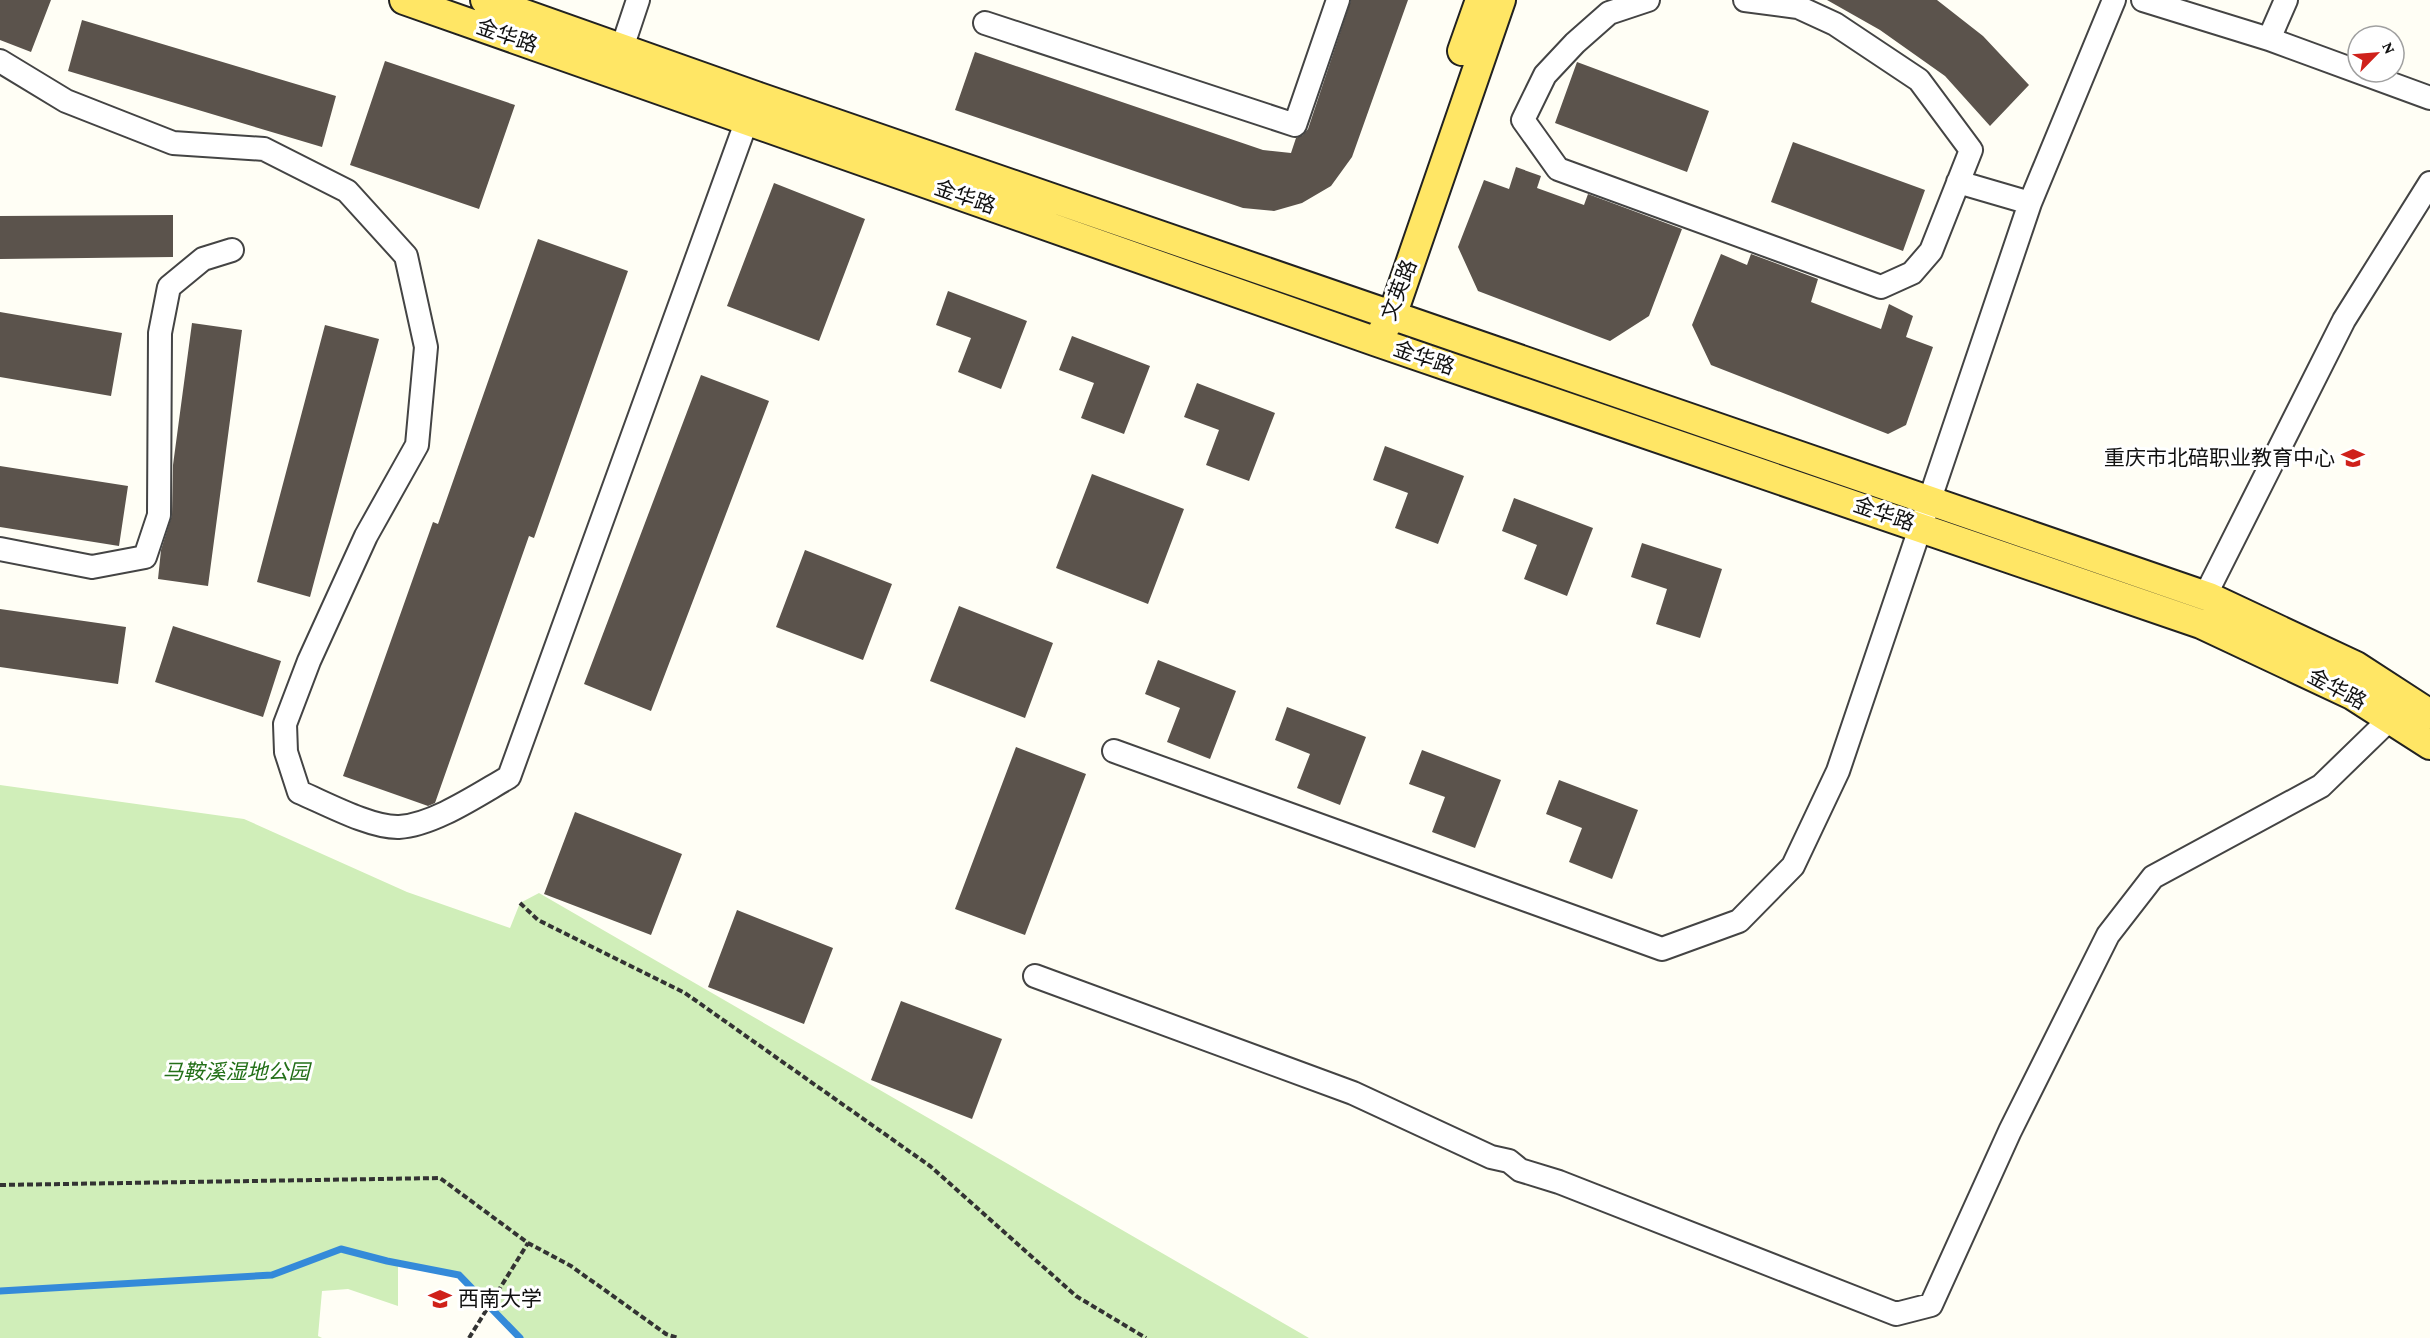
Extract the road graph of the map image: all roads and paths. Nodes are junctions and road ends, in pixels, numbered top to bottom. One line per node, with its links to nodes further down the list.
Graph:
1 (404, 0): 18 (main road, 金华路)
2 (485, 0): 15 (main road, 金华路)
3 (638, 0): 15 (street)
4 (1338, 0): 13 (street)
5 (1480, 0): 23 (main road, 文英路)
6 (1501, 0): 23 (main road, 文英路)
7 (1648, 0): 19 (street)
8 (1744, 0): 12 (street)
9 (2114, 0): 21 (street)
10 (2143, 0): 14 (street)
11 (2286, 0): 14 (street)
12 (1799, 4): 19 (street)
13 (985, 23)
14 (2269, 39): 17 (street)
15 (622, 48): 18 (main road, 金华路)
16 (0, 61): 18 (street)
17 (2430, 98)
18 (751, 108): 23 (main road, 金华路); 24 (main road, 金华路)
19 (1958, 182): 21 (street)
20 (2430, 183): 27 (street)
21 (2030, 203): 25 (street)
22 (232, 250): 26 (street)
23 (1383, 314): 24 (main road, 文英路); 25 (main road, 金华路)
24 (1377, 342): 25 (main road, 金华路)
25 (1925, 514): 27 (main road, 金华路); 29 (main road, 金华路); 31 (street)
26 (0, 549)
27 (2205, 596): 28 (main road, 金华路)
28 (2430, 714)
29 (2390, 719): 30 (main road, 金华路); 33 (street)
30 (2430, 745)
31 (1114, 751)
32 (520, 903): 38 (path)
33 (1035, 976)
34 (0, 1185): 35 (path)
35 (528, 1243): 36 (path); 37 (path)
36 (470, 1338)
37 (678, 1338)
38 (1146, 1338)

